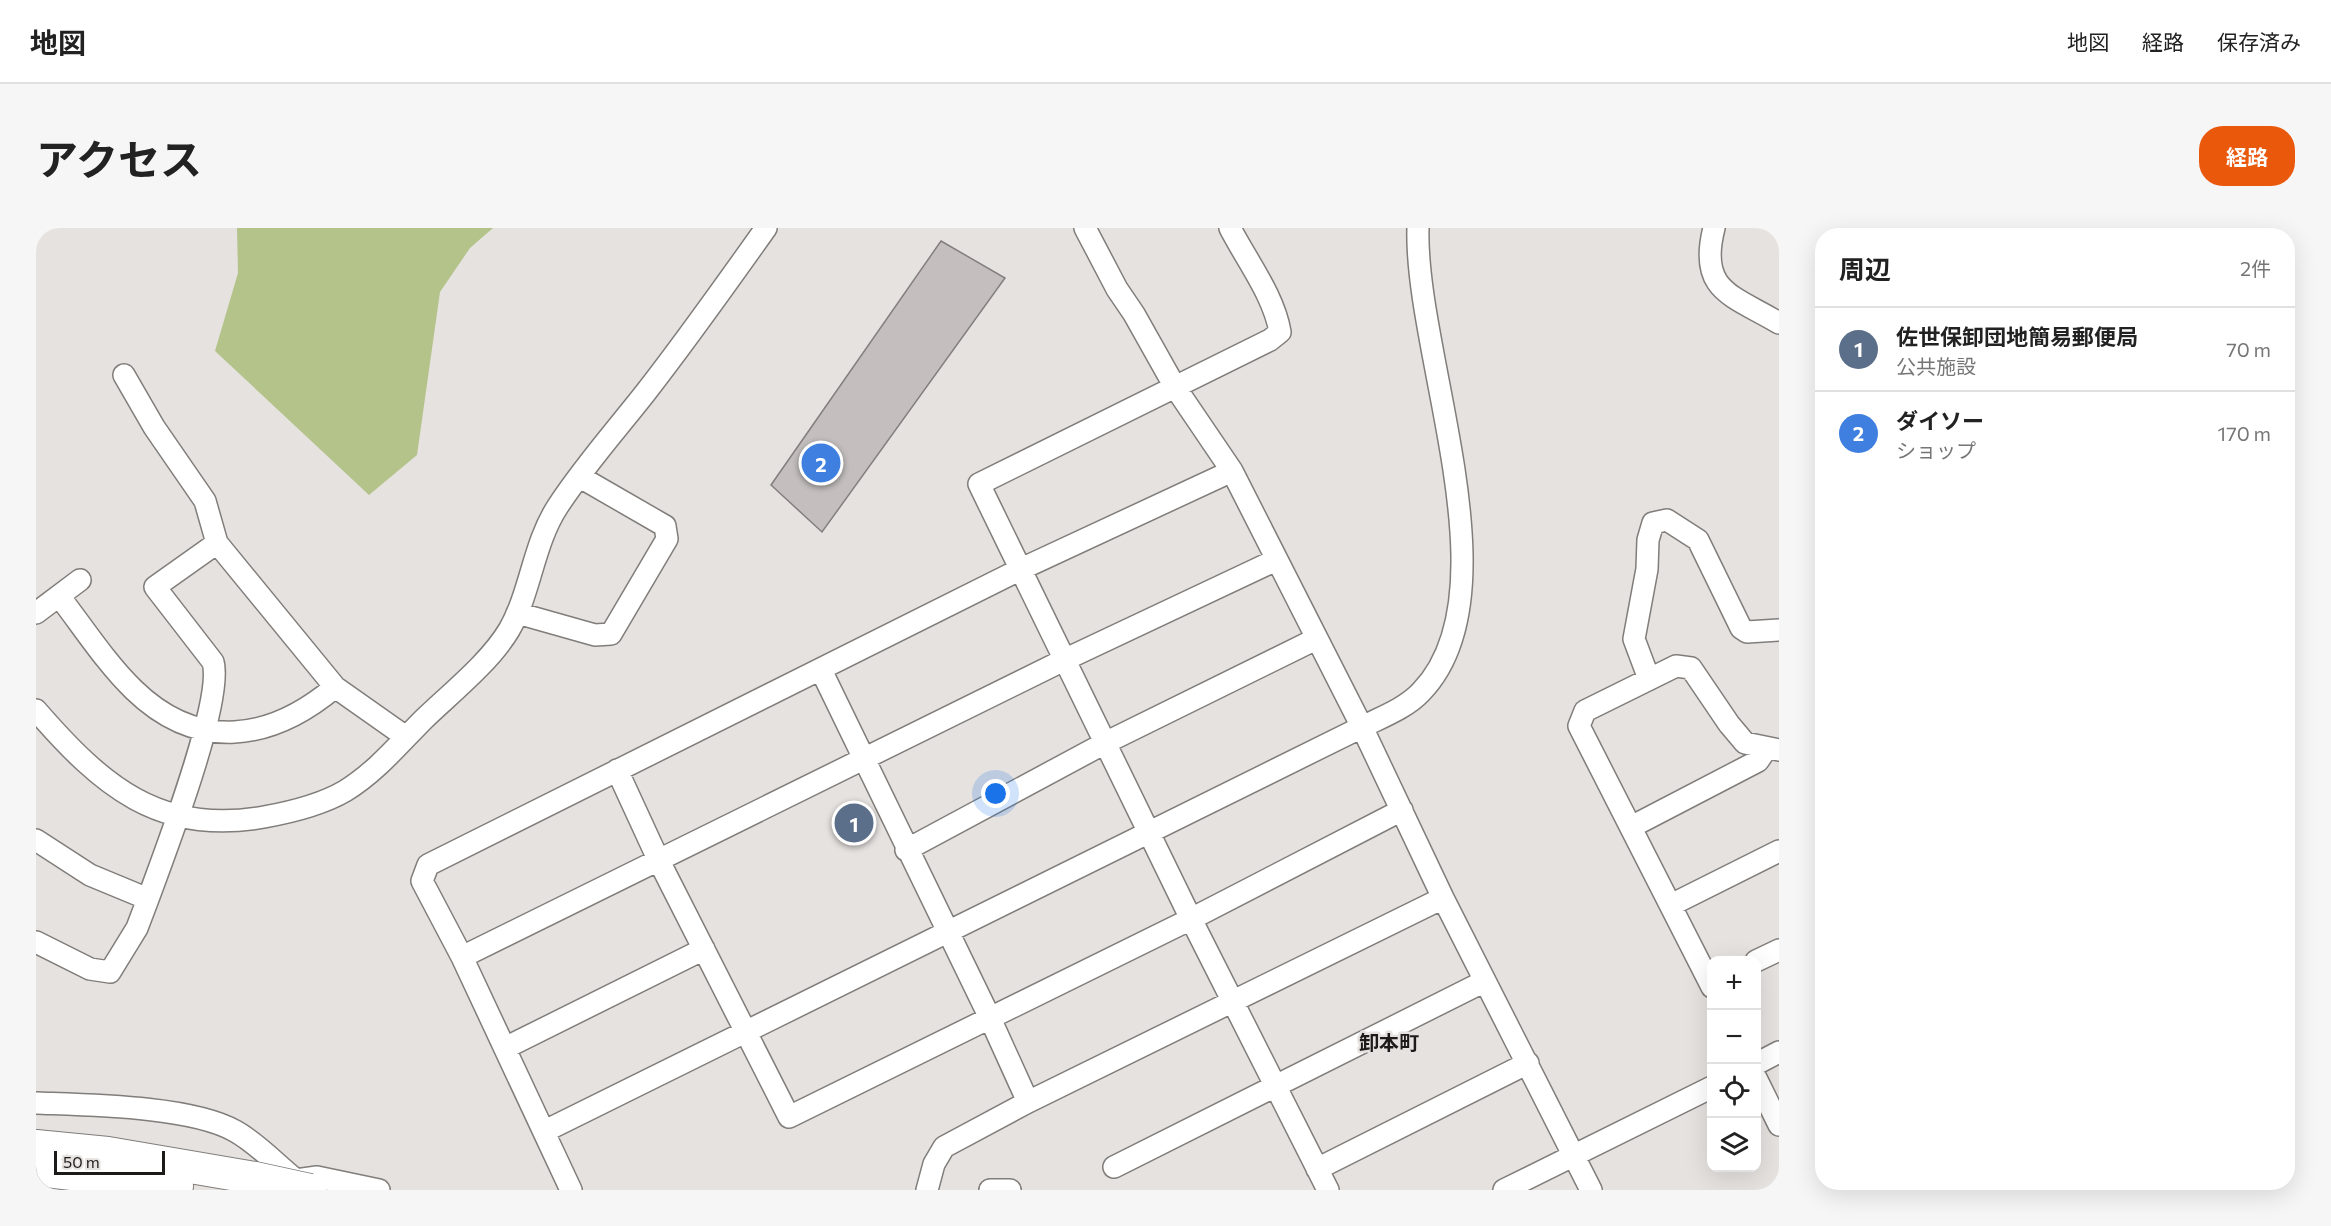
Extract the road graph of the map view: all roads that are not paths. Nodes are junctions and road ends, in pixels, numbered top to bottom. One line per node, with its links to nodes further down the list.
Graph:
1 (766, 228): 10 (street)
2 (1085, 228): 8 (street)
3 (1230, 228): 8 (street)
4 (1418, 228): 25 (street)
5 (1714, 228): 6 (street)
6 (1779, 323)
7 (124, 375): 11 (street)
8 (1175, 387): 9 (street); 13 (street)
9 (1232, 471): 12 (street); 13 (street)
10 (580, 477): 17 (street); 17 (street)
11 (217, 543): 23 (street); 26 (street)
12 (1276, 560): 19 (street); 20 (street)
13 (1019, 570): 20 (street); 21 (street)
14 (80, 580): 15 (street)
15 (59, 596): 16 (street); 26 (street)
16 (36, 613)
17 (517, 613): 27 (street)
18 (1779, 630): 22 (street)
19 (1316, 639): 25 (street); 28 (street)
20 (1064, 660): 28 (street); 30 (street)
21 (821, 670): 30 (street); 31 (street)
22 (1649, 679): 29 (street); 34 (street)
23 (336, 687): 26 (street); 27 (street)
24 (36, 710): 33 (street)
25 (1362, 727): 32 (street); 35 (street)
26 (204, 729): 33 (street)
27 (406, 737): 33 (street)
28 (1105, 743): 35 (street); 37 (street)
29 (1773, 749): 34 (street)
30 (864, 760): 37 (street); 39 (street)
31 (617, 770): 39 (street); 48 (street)
32 (1402, 810): 40 (street); 43 (street)
33 (178, 818): 41 (street)
34 (1631, 827): 42 (street)
35 (1148, 831): 43 (street); 44 (street)
36 (36, 840): 41 (street)
37 (906, 850): 44 (street)
38 (1779, 851): 42 (street)
39 (658, 859): 46 (street); 48 (street)
40 (1443, 898): 51 (street); 52 (street)
41 (148, 899): 45 (street)
42 (1671, 905): 50 (street)
43 (1191, 919): 52 (street); 53 (street)
44 (948, 932): 53 (street); 54 (street)
45 (36, 942)
46 (704, 949): 54 (street); 55 (street)
47 (1779, 950): 49 (street)
48 (462, 957): 55 (street)
49 (1761, 959)
50 (1707, 977)
51 (1485, 981): 58 (street); 59 (street)
52 (1234, 1002): 59 (street); 62 (street)
53 (989, 1016): 54 (street); 62 (street)
54 (746, 1032): 65 (street)
55 (505, 1048): 65 (street)
56 (1779, 1052): 57 (street)
57 (1761, 1061)
58 (1527, 1064): 67 (street); 69 (street)
59 (1276, 1087): 68 (street); 69 (street)
60 (1761, 1088): 64 (street)
61 (1707, 1089): 67 (street)
62 (1028, 1102): 75 (street)
63 (36, 1103): 71 (street)
64 (1779, 1125)
65 (545, 1131): 74 (street)
66 (36, 1146): 71 (highway, bridge)
67 (1573, 1155): 79 (street); 80 (street)
68 (1114, 1167)
69 (1317, 1168): 78 (street)
70 (36, 1170): 72 (highway)
71 (299, 1187): 73 (street)
72 (204, 1190)
73 (379, 1190)
74 (571, 1190)
75 (927, 1190)
76 (990, 1190): 77 (street)
77 (1010, 1190)
78 (1328, 1190)
79 (1504, 1190)
80 (1591, 1190)

